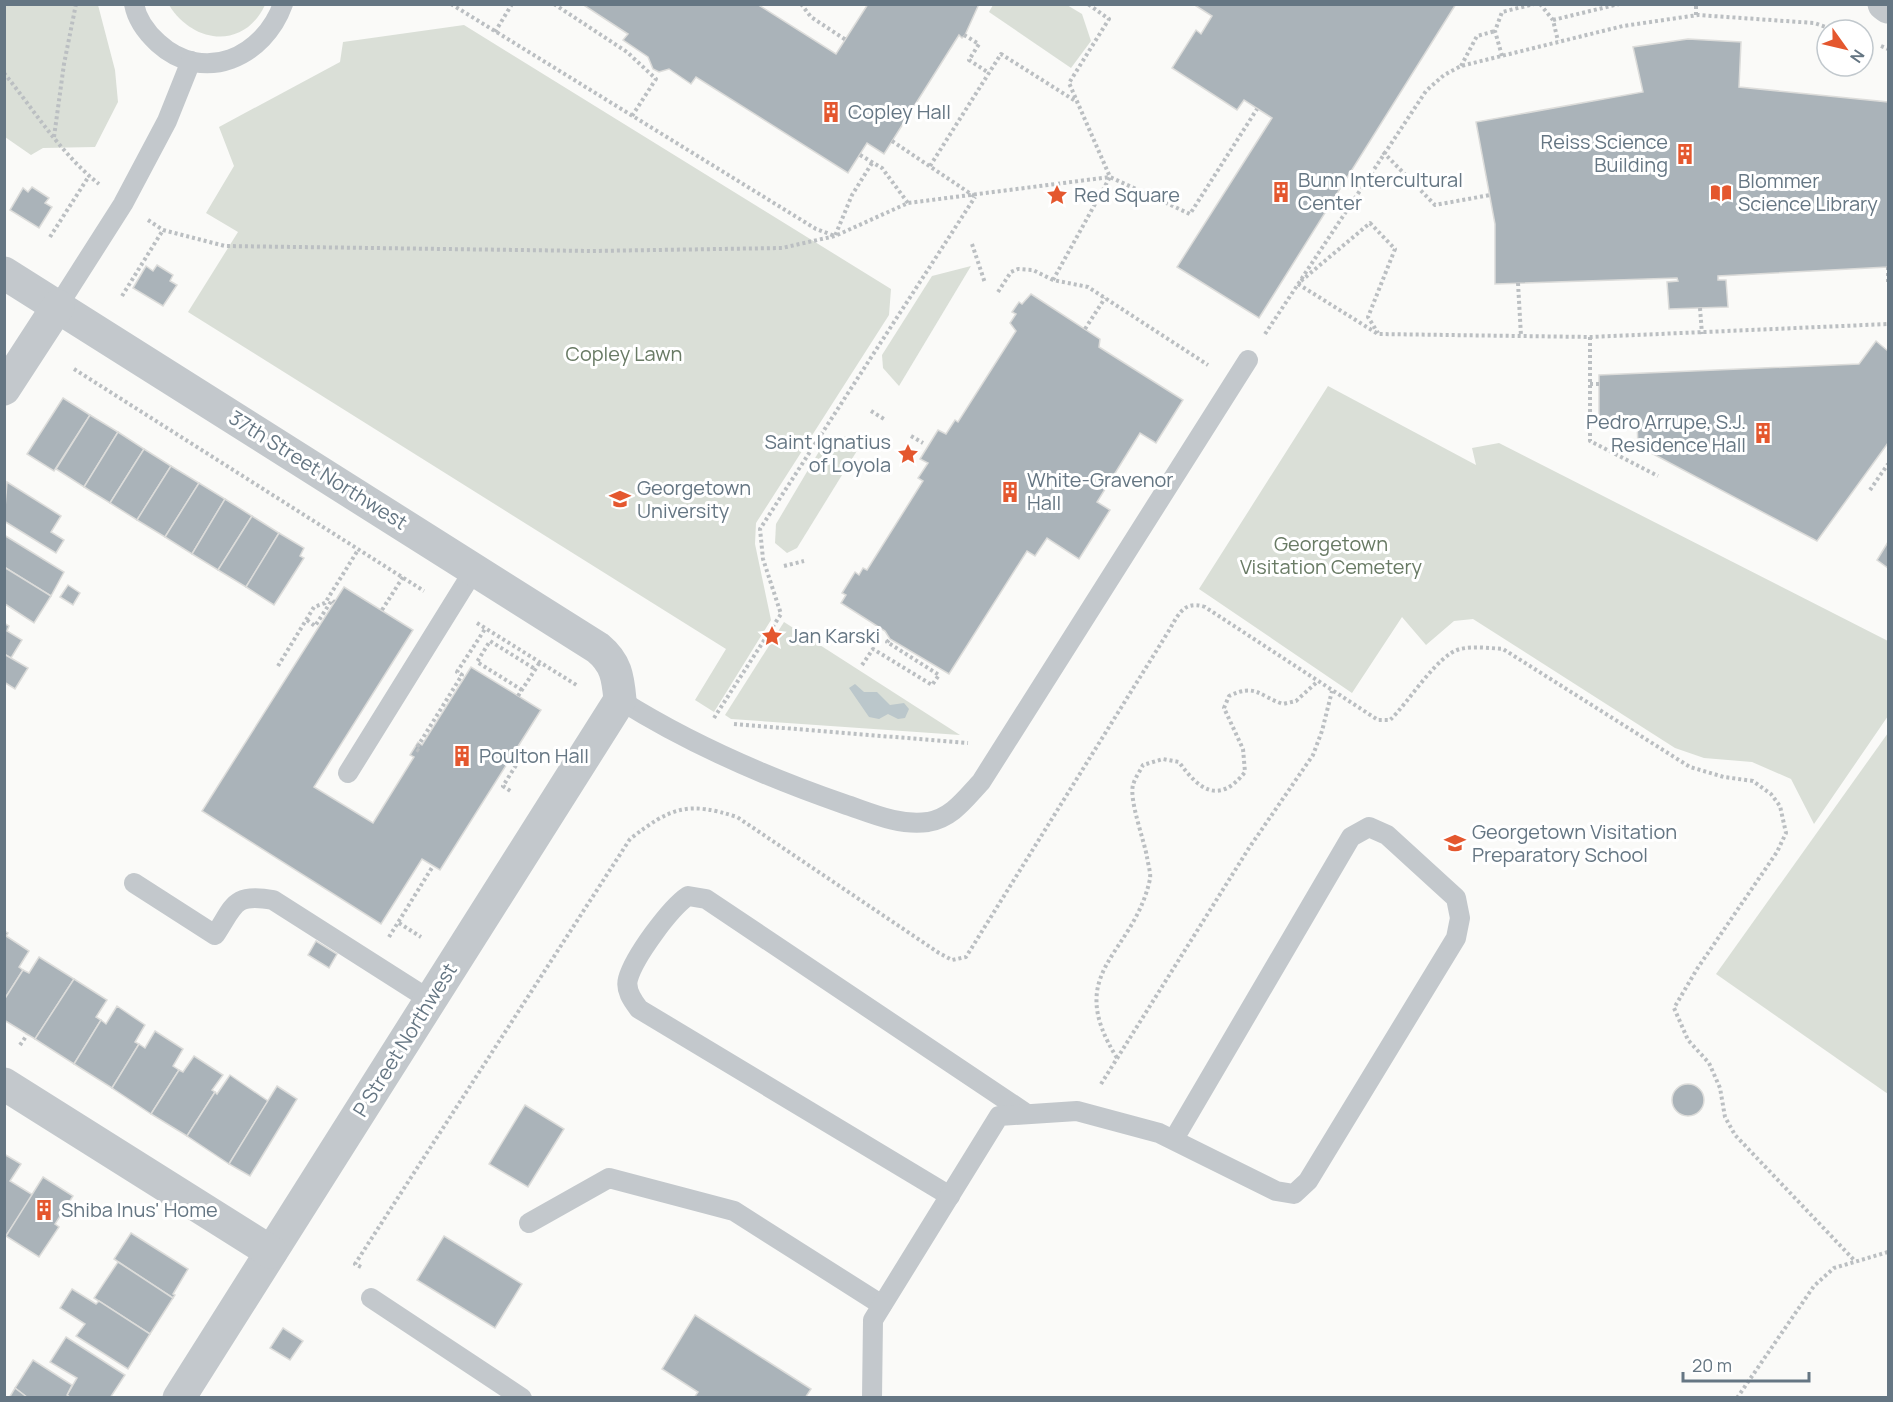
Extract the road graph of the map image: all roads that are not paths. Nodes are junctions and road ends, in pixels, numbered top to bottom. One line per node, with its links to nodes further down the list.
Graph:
1 (135, 4): 5 (lane)
2 (283, 4): 5 (lane)
3 (1884, 4): 4 (street)
4 (1888, 7)
5 (191, 61): 7 (lane)
6 (4, 273): 7 (street, 37th Street Northwest)
7 (58, 306): 9 (street); 10 (street, 37th Street Northwest)
8 (1248, 360): 11 (lane)
9 (4, 389)
10 (474, 570): 11 (street, 37th Street Northwest); 12 (lane)
11 (620, 689): 14 (street, P Street Northwest)
12 (348, 773)
13 (134, 883): 14 (lane)
14 (430, 1000): 20 (street, P Street Northwest)
15 (4, 1084): 20 (street)
16 (1027, 1114): 17 (lane); 18 (lane); 18 (lane)
17 (1174, 1139): 17 (lane)
18 (950, 1196): 22 (lane)
19 (529, 1223): 22 (lane)
20 (271, 1252): 23 (street, P Street Northwest)
21 (371, 1298): 24 (lane)
22 (882, 1305): 25 (lane)
23 (179, 1398)
24 (522, 1398)
25 (872, 1398)

